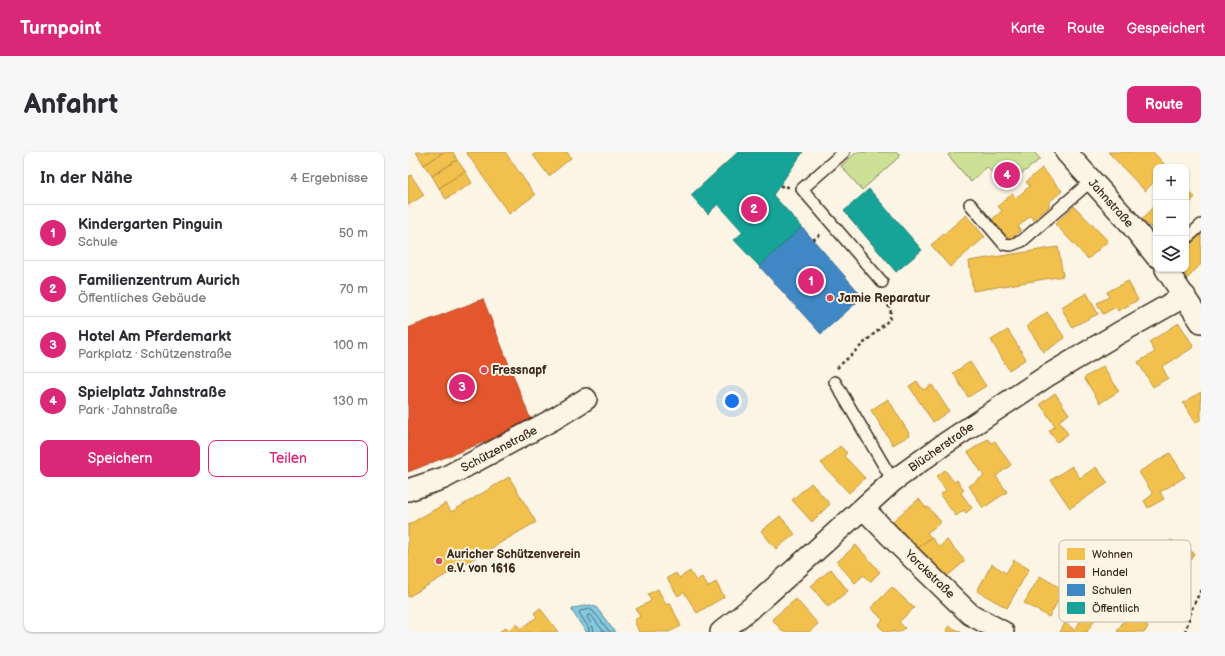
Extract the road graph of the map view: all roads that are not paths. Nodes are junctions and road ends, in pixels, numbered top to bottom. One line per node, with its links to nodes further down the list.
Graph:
1 (844, 152): 9 (lane)
2 (1066, 152): 3 (street, Jahnstraße)
3 (1091, 181): 4 (lane); 7 (street, Jahnstraße)
4 (970, 204)
5 (1201, 225): 6 (lane)
6 (1189, 236)
7 (1153, 252)
8 (1168, 272): 10 (street)
9 (882, 282)
10 (1185, 296): 11 (street); 14 (street, Blücherstraße)
11 (1201, 322)
12 (835, 382): 14 (lane)
13 (586, 399): 15 (street, Schützenstraße)
14 (893, 481): 16 (street, Blücherstraße)
15 (408, 490)
16 (863, 508): 17 (street, Blücherstraße); 18 (street, Yorckstraße)
17 (721, 632)
18 (1003, 632)

